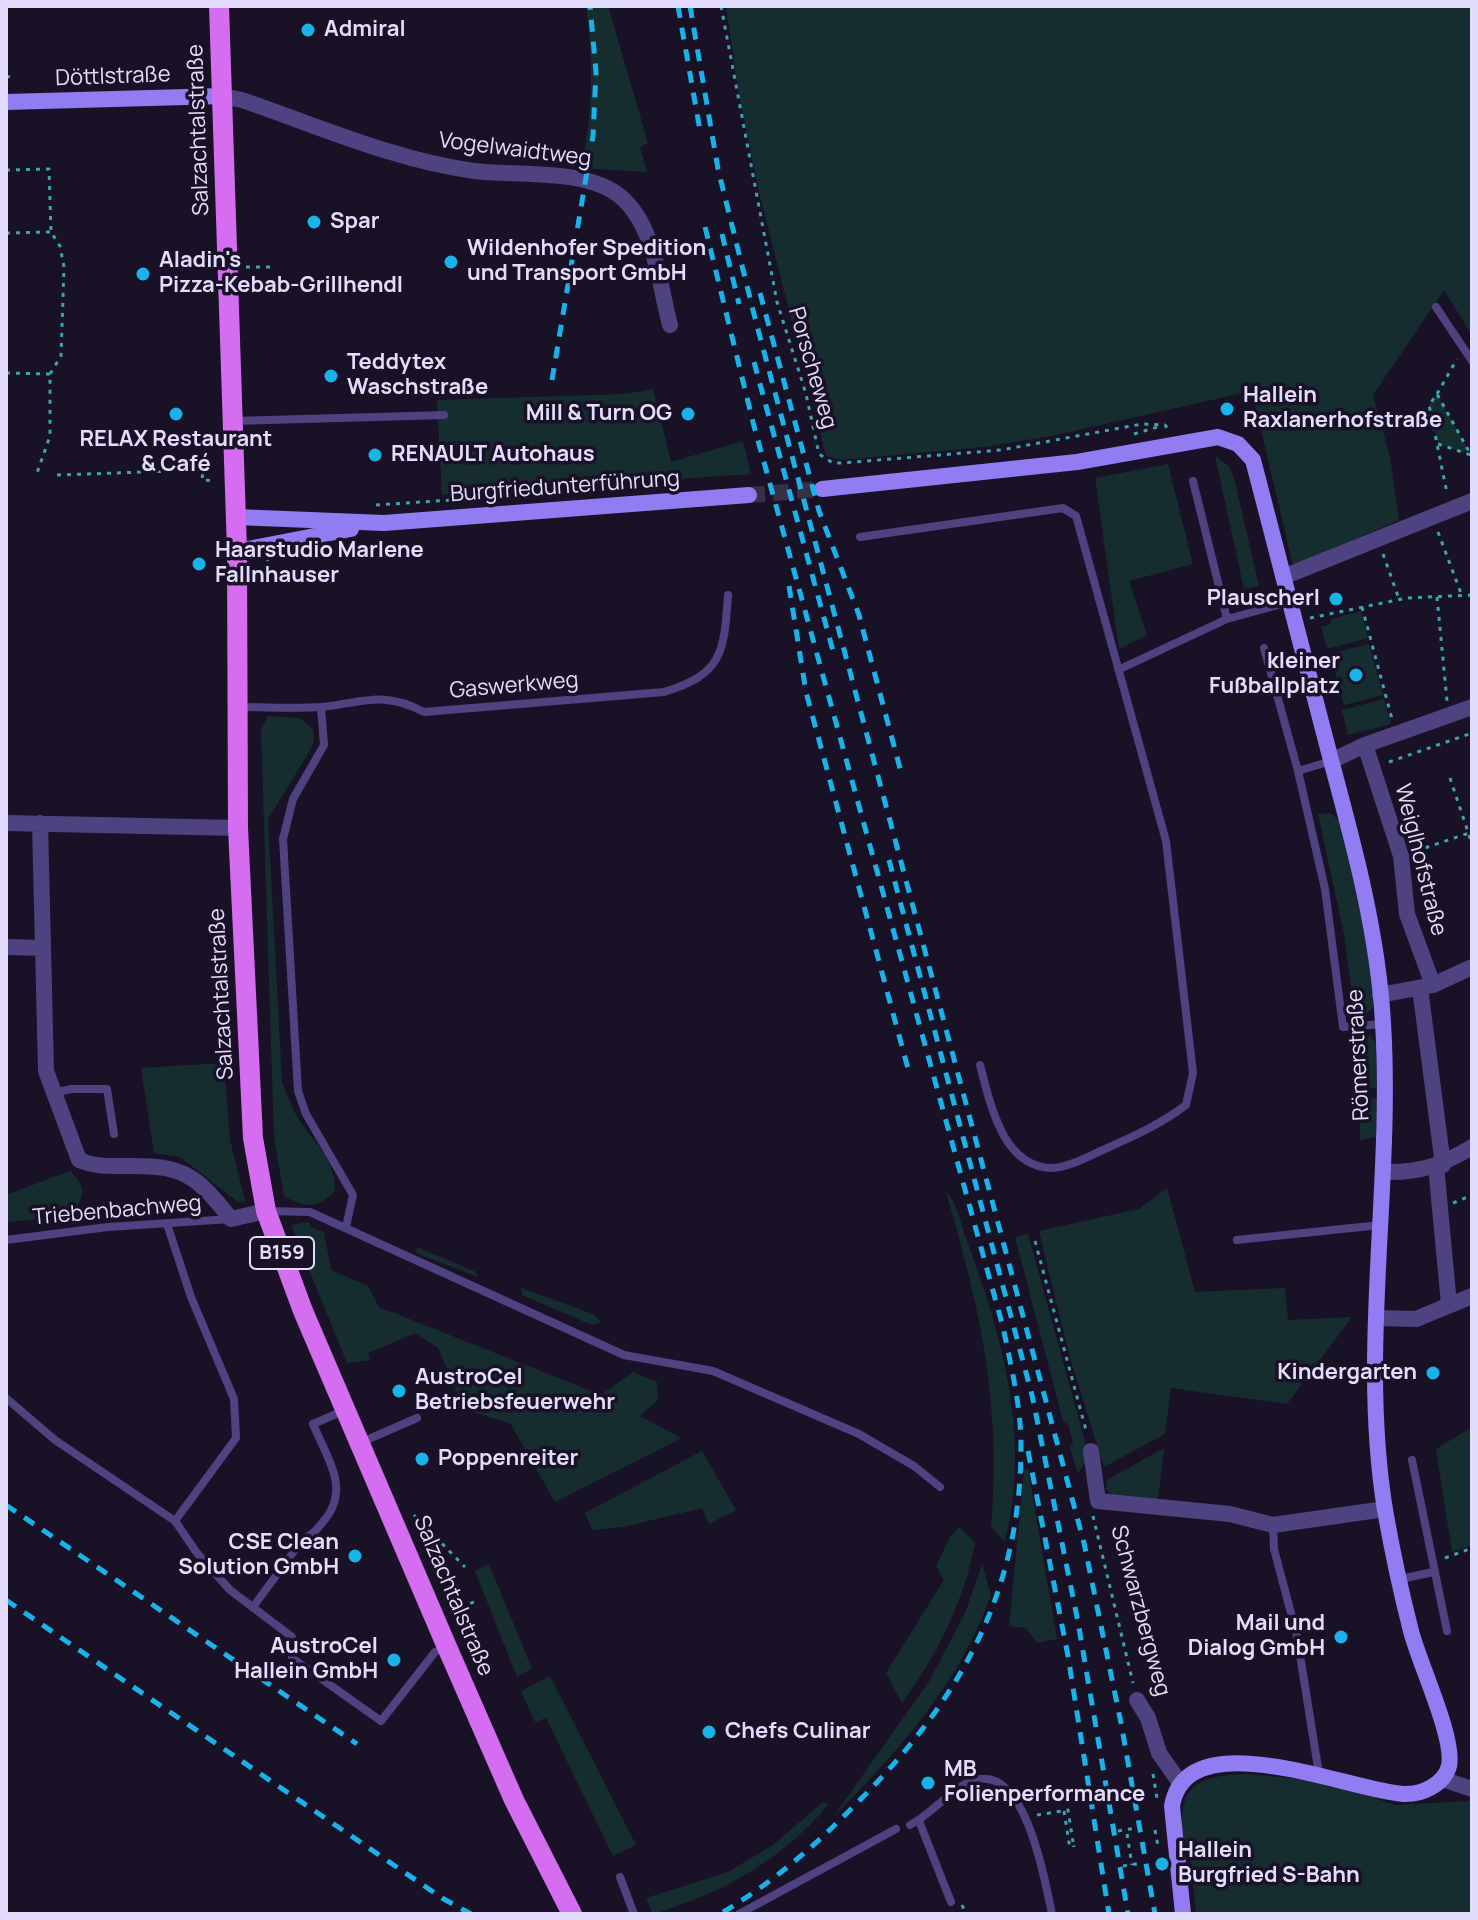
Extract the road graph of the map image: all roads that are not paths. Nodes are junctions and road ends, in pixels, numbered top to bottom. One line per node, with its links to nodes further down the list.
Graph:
1 (219, 6): 2 (main road, Salzachtalstraße / B159)
2 (222, 96): 3 (street, Döttlstraße); 5 (street, Vogelwaidtweg); 8 (main road, Salzachtalstraße / B159)
3 (6, 102)
4 (1436, 307): 6 (lane)
5 (670, 325)
6 (1472, 361)
7 (444, 415): 8 (lane)
8 (233, 421): 13 (main road, Salzachtalstraße / B159)
9 (1193, 481): 20 (lane)
10 (822, 489): 17 (street, Römerstraße)
11 (749, 495): 14 (street, Burgfriedunterführung)
12 (1472, 501): 17 (street)
13 (236, 517): 14 (street, Burgfriedunterführung); 16 (main road, Salzachtalstraße / B159)
14 (384, 523): 16 (street, Burgfriedunterführung)
15 (860, 537): 22 (lane)
16 (237, 551): 23 (main road, Salzachtalstraße / B159)
17 (1283, 577): 19 (street, Römerstraße)
18 (728, 595): 24 (lane, Gaswerkweg)
19 (1290, 602): 20 (lane); 27 (street, Römerstraße)
20 (1227, 619): 22 (lane)
21 (1264, 648): 28 (lane)
22 (1120, 669): 38 (lane)
23 (239, 707): 24 (lane, Gaswerkweg); 31 (main road, Salzachtalstraße / B159)
24 (321, 707): 48 (lane)
25 (1472, 707): 26 (street)
26 (1365, 745): 27 (street); 35 (street, Weiglhofstraße)
27 (1331, 761): 28 (lane); 36 (street, Römerstraße)
28 (1298, 771): 37 (lane)
29 (6, 823): 30 (street)
30 (40, 823): 31 (street); 33 (street)
31 (238, 828): 44 (main road, Salzachtalstraße / B159)
32 (6, 947): 33 (street)
33 (43, 948): 39 (street)
34 (1472, 967): 35 (street)
35 (1426, 987): 36 (street); 42 (street, Weiglhofstraße)
36 (1380, 995): 37 (street, Römerstraße)
37 (1383, 1024): 43 (street, Römerstraße)
38 (980, 1065)
39 (54, 1093): 40 (lane); 45 (street)
40 (114, 1134)
41 (1472, 1147): 42 (street)
42 (1439, 1166): 43 (street); 52 (street, Weiglhofstraße)
43 (1385, 1172): 47 (street, Römerstraße)
44 (266, 1211): 45 (street); 48 (lane); 55 (main road, Salzachtalstraße / B159)
45 (231, 1219): 46 (lane, Triebenbachweg)
46 (167, 1224): 49 (lane, Triebenbachweg); 62 (lane)
47 (1381, 1224): 50 (lane); 53 (street, Römerstraße)
48 (346, 1227): 60 (lane)
49 (6, 1240)
50 (1237, 1240)
51 (1472, 1296): 52 (street)
52 (1449, 1304): 53 (street)
53 (1377, 1318): 61 (street, Römerstraße)
54 (6, 1398): 62 (lane)
55 (347, 1409): 57 (main road, Salzachtalstraße / B159); 66 (lane)
56 (417, 1418): 57 (lane)
57 (361, 1442): 68 (main road, Salzachtalstraße / B159)
58 (1091, 1451): 63 (street, Schwarzbergweg)
59 (1412, 1460): 64 (lane)
60 (940, 1487)
61 (1385, 1509): 63 (street, Schwarzbergweg); 65 (street, Römerstraße)
62 (175, 1521): 66 (lane)
63 (1273, 1525): 70 (lane)
64 (1433, 1572): 65 (lane); 67 (lane)
65 (1401, 1579): 71 (street, Römerstraße)
66 (253, 1607): 68 (lane)
67 (1447, 1631)
68 (444, 1639): 77 (main road, Salzachtalstraße / B159)
69 (1137, 1700): 72 (street, Schwarzbergweg)
70 (1319, 1774): 71 (street); 72 (street)
71 (1442, 1779): 73 (street)
72 (1180, 1783): 81 (street)
73 (1472, 1789)
74 (896, 1829): 79 (lane)
75 (620, 1877): 78 (lane)
76 (951, 1902): 80 (lane)
77 (572, 1914)
78 (634, 1914)
79 (739, 1914)
80 (1052, 1914)
81 (1183, 1914)

